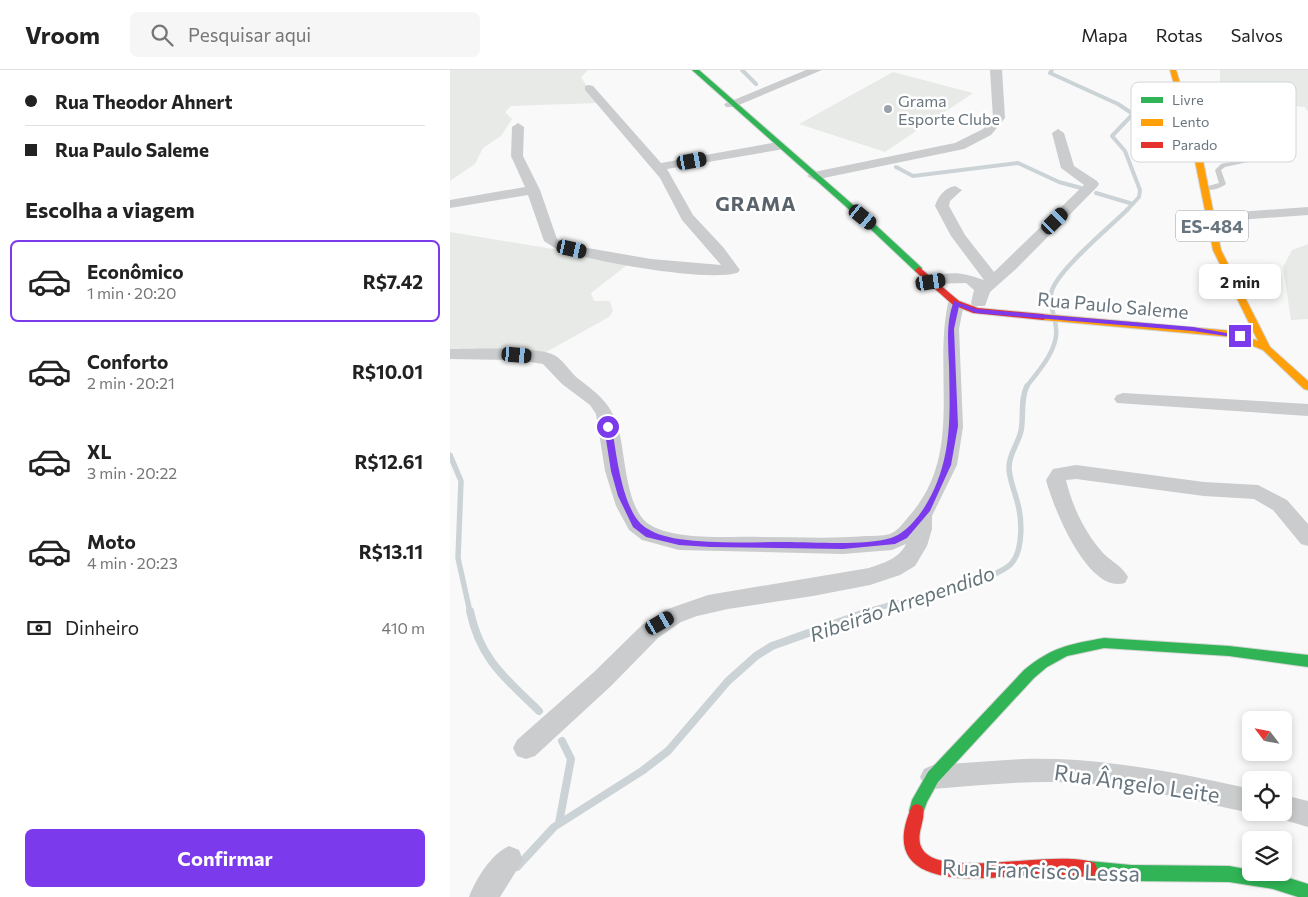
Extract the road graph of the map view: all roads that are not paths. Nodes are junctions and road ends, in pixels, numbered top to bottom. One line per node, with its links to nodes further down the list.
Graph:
1 (695, 70): 8 (main road, Rua Paulo Saleme)
2 (790, 70): 6 (street)
3 (816, 70): 6 (street)
4 (983, 70): 5 (street)
5 (996, 72): 15 (street)
6 (786, 83): 8 (street)
7 (589, 88): 14 (street)
8 (730, 104): 11 (main road, Rua Paulo Saleme)
9 (518, 127): 17 (street)
10 (1058, 133): 23 (street)
11 (778, 146): 14 (street); 15 (main road, Rua Paulo Saleme)
12 (1198, 162): 16 (main road, ES-484)
13 (1239, 162): 16 (lane)
14 (658, 167): 17 (street)
15 (814, 176): 22 (main road, Rua Paulo Saleme)
16 (1204, 188): 21 (main road, ES-484)
17 (533, 190): 19 (street)
18 (955, 190): 23 (street)
19 (450, 204)
20 (1308, 211): 21 (street)
21 (1210, 218): 26 (main road, ES-484)
22 (931, 282): 23 (street); 24 (main road, Rua Paulo Saleme)
23 (988, 285): 25 (street)
24 (956, 303): 25 (main road, Rua Paulo Saleme); 31 (street)
25 (976, 311): 26 (main road, Rua Paulo Saleme)
26 (1266, 348): 28 (main road)
27 (450, 354): 31 (street)
28 (1308, 387)
29 (1123, 399): 30 (street)
30 (1308, 410)
31 (923, 515): 35 (street)
32 (1308, 538): 33 (street)
33 (1117, 577)
34 (1308, 661): 36 (main road, Rua Francisco Lessa)
35 (526, 748)
36 (933, 777): 37 (street, Rua Ângelo Leite); 41 (main road, Rua Francisco Lessa)
37 (1242, 799)
38 (1292, 810): 39 (street)
39 (1308, 814)
40 (509, 860): 43 (street)
41 (1234, 885): 42 (main road, Rua Francisco Lessa)
42 (1308, 892)
43 (483, 897)

